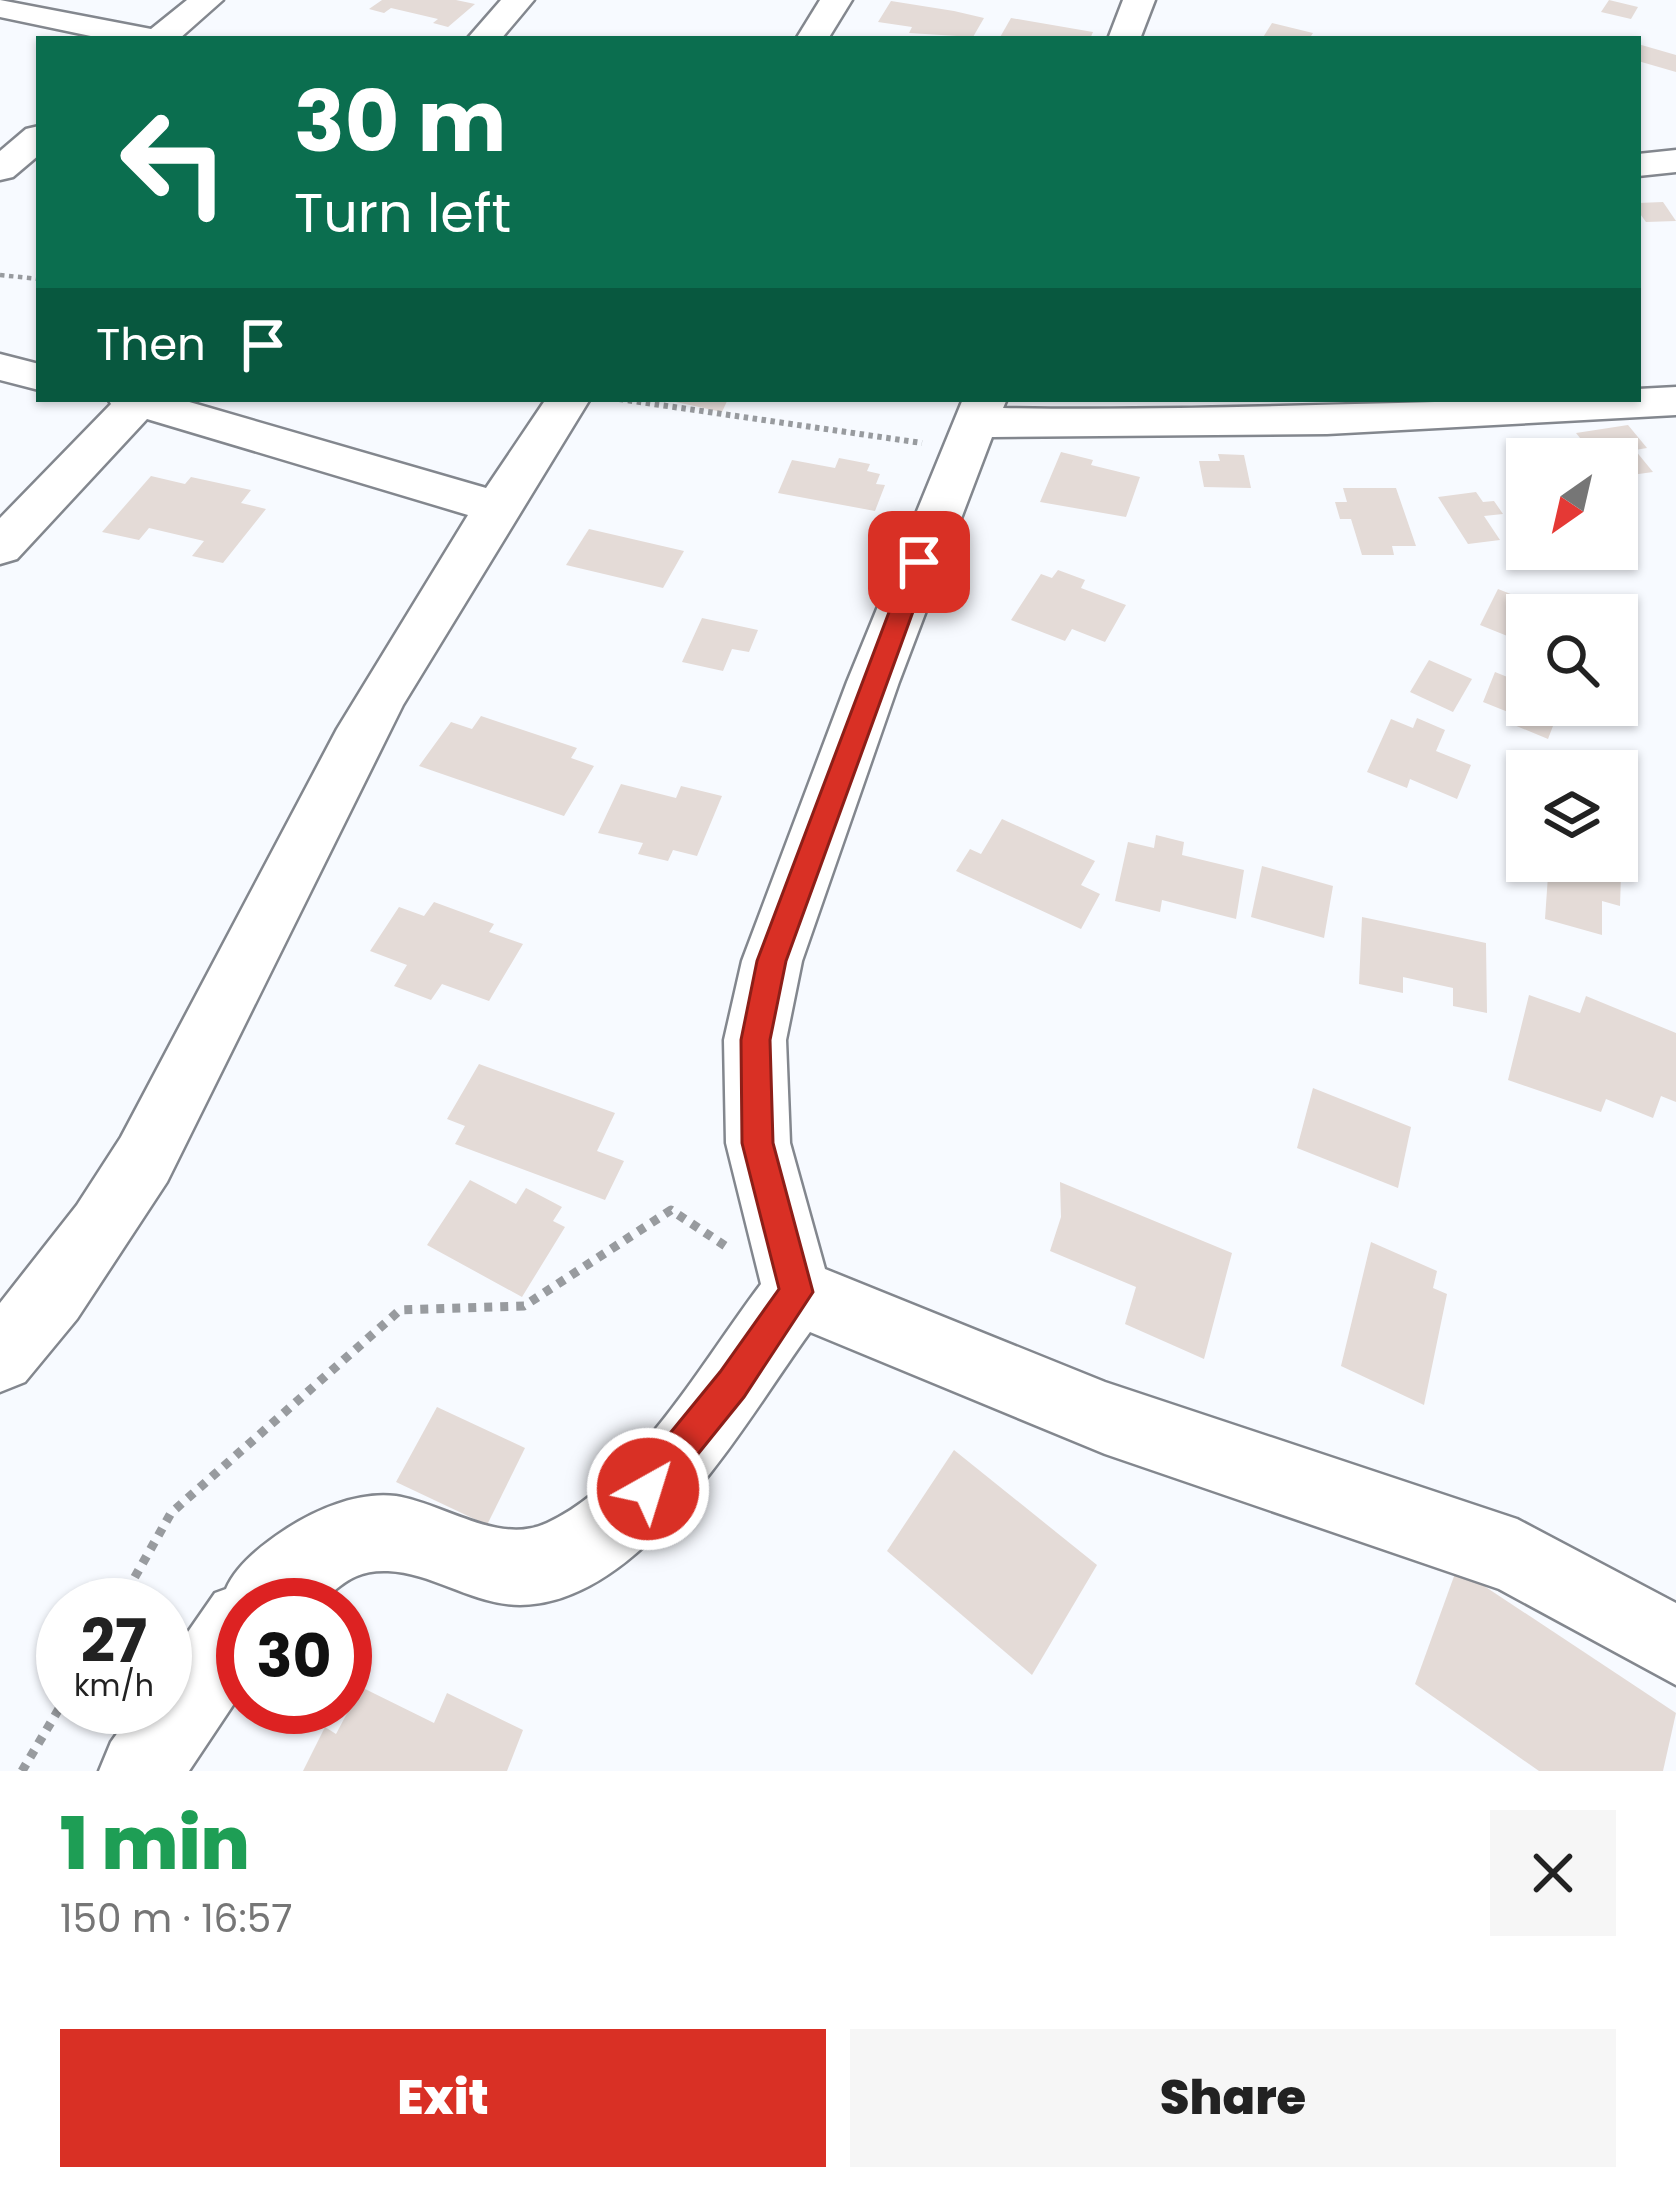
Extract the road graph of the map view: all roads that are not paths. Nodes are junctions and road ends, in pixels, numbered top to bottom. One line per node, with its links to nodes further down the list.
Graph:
1 (207, 0): 7 (street)
2 (518, 0): 8 (street)
3 (836, 0): 9 (street)
4 (1139, 0): 10 (street)
5 (0, 7): 6 (street)
6 (140, 36)
7 (159, 36)
8 (486, 36)
9 (814, 36)
10 (1125, 36)
11 (36, 139): 12 (street)
12 (0, 169)
13 (0, 367): 14 (street)
14 (36, 376)
15 (1676, 401): 19 (street)
16 (135, 402): 21 (street)
17 (144, 402): 20 (street)
18 (566, 402): 20 (street)
19 (976, 423): 22 (street)
20 (496, 507): 23 (street)
21 (0, 547)
22 (796, 1292): 24 (street); 25 (street)
23 (0, 1357)
24 (285, 1578)
25 (1676, 1646)
26 (216, 1660): 27 (street)
27 (140, 1771)

